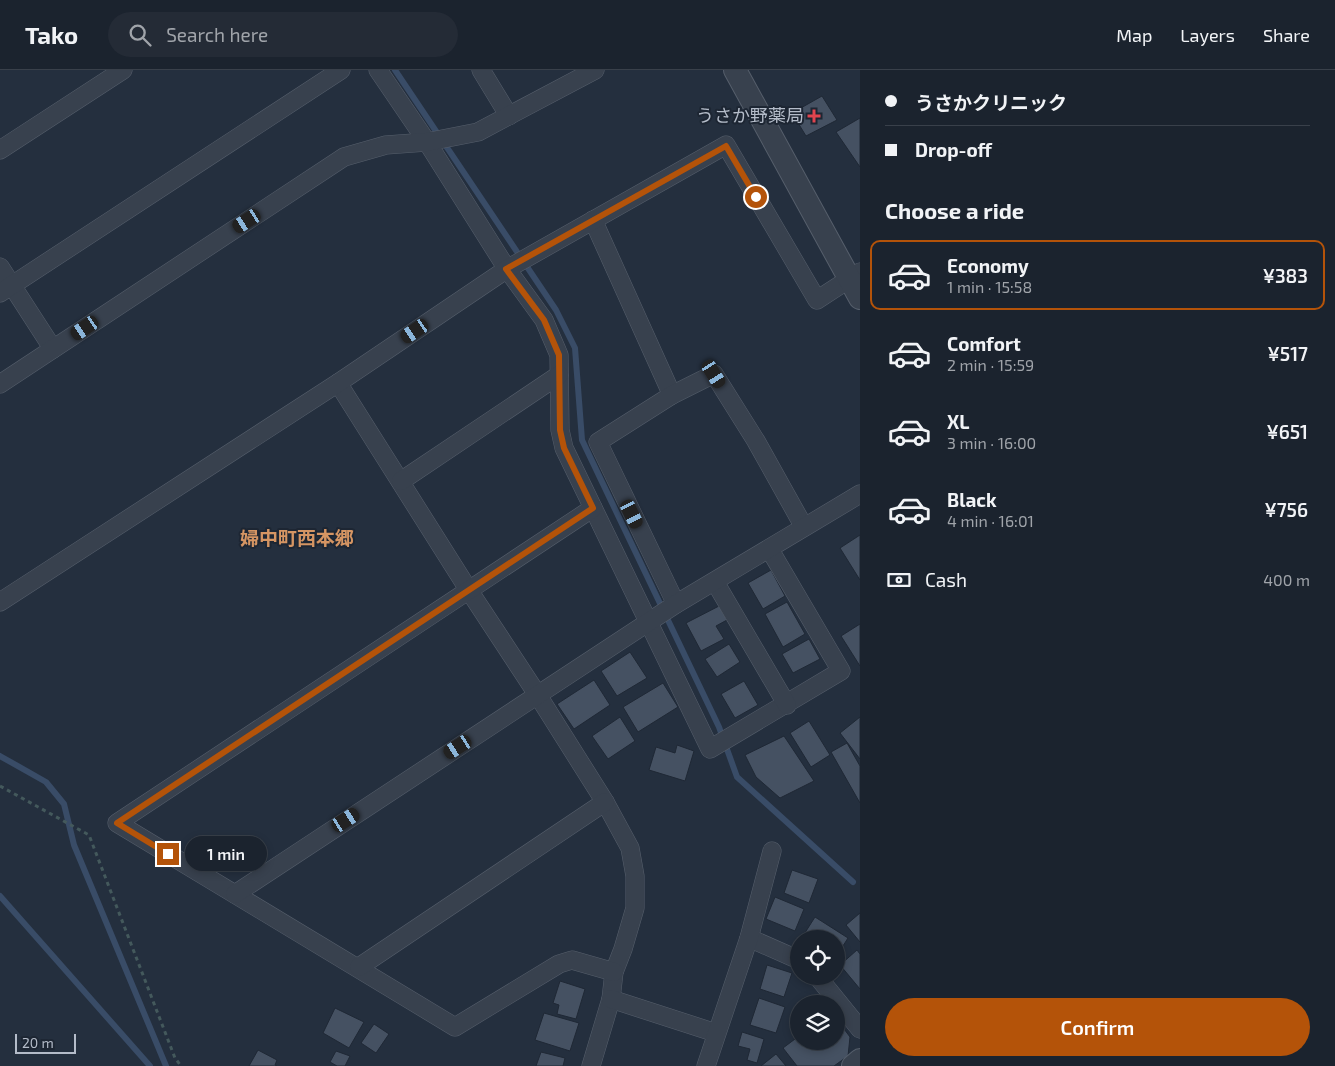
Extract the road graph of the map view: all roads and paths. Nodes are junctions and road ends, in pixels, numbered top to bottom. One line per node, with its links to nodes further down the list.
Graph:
1 (123, 70): 9 (street)
2 (341, 70): 14 (street)
3 (378, 70): 8 (street)
4 (481, 70): 7 (street)
5 (595, 70): 7 (street)
6 (735, 70): 13 (street)
7 (509, 116): 8 (street)
8 (428, 142): 12 (street); 15 (street)
9 (0, 150)
10 (593, 220): 12 (street); 13 (street); 19 (street)
11 (0, 267): 14 (street)
12 (506, 269): 16 (street); 17 (street)
13 (856, 283)
14 (6, 289): 15 (street)
15 (53, 349): 18 (street)
16 (559, 375): 20 (street); 22 (street)
17 (338, 383): 20 (street); 27 (street)
18 (0, 384)
19 (672, 396): 23 (street); 28 (street)
20 (401, 481): 26 (street)
21 (860, 494): 23 (street)
22 (593, 508): 26 (street); 29 (street)
23 (804, 527): 24 (street)
24 (770, 550): 25 (street); 31 (street)
25 (715, 582): 28 (street); 31 (street)
26 (468, 589): 30 (street); 35 (street)
27 (0, 602)
28 (676, 604): 29 (street)
29 (649, 622): 30 (street); 31 (street)
30 (537, 694): 33 (street); 35 (street)
31 (787, 704)
32 (0, 786): 45 (path)
33 (605, 802): 38 (street); 39 (street)
34 (772, 851): 36 (street)
35 (235, 894): 38 (street)
36 (749, 938): 37 (street); 43 (street)
37 (790, 956)
38 (359, 967): 39 (street)
39 (614, 972): 41 (street)
40 (824, 985): 42 (street)
41 (612, 999): 43 (street); 46 (street)
42 (860, 1030)
43 (716, 1034): 47 (street)
44 (860, 1060): 48 (street)
45 (181, 1066)
46 (592, 1066)
47 (706, 1066)
48 (853, 1066)

